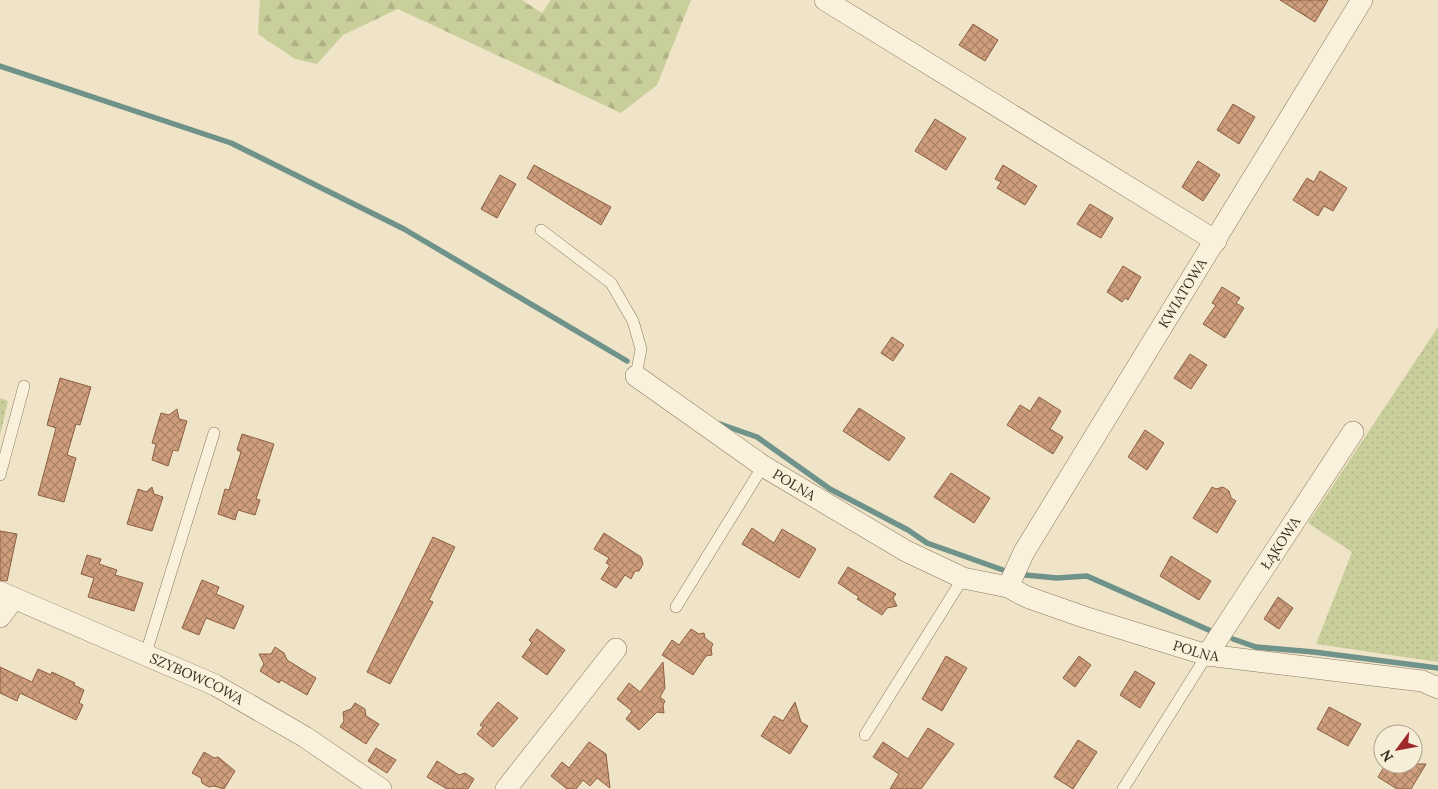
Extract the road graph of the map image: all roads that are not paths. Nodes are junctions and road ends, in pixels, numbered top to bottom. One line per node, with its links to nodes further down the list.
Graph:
1 (825, 0): 4 (street)
2 (1362, 0): 4 (street, KWIATOWA)
3 (541, 230): 5 (lane)
4 (1216, 241): 12 (street, KWIATOWA)
5 (636, 376): 9 (street, POLNA)
6 (24, 386): 10 (lane)
7 (1353, 432): 18 (street, ŁĄKOWA)
8 (214, 433): 17 (lane)
9 (763, 466): 11 (street, POLNA); 14 (lane)
10 (0, 475)
11 (963, 578): 12 (street, POLNA); 20 (lane)
12 (1008, 587): 18 (street, POLNA)
13 (7, 595): 15 (street); 17 (street, SZYBOWCOWA)
14 (676, 607)
15 (0, 617)
16 (616, 649): 22 (street)
17 (146, 653): 21 (street, SZYBOWCOWA)
18 (1207, 655): 19 (street, POLNA); 23 (lane)
19 (1438, 688)
20 (865, 736)
21 (382, 789)
22 (506, 789)
23 (1123, 789)

